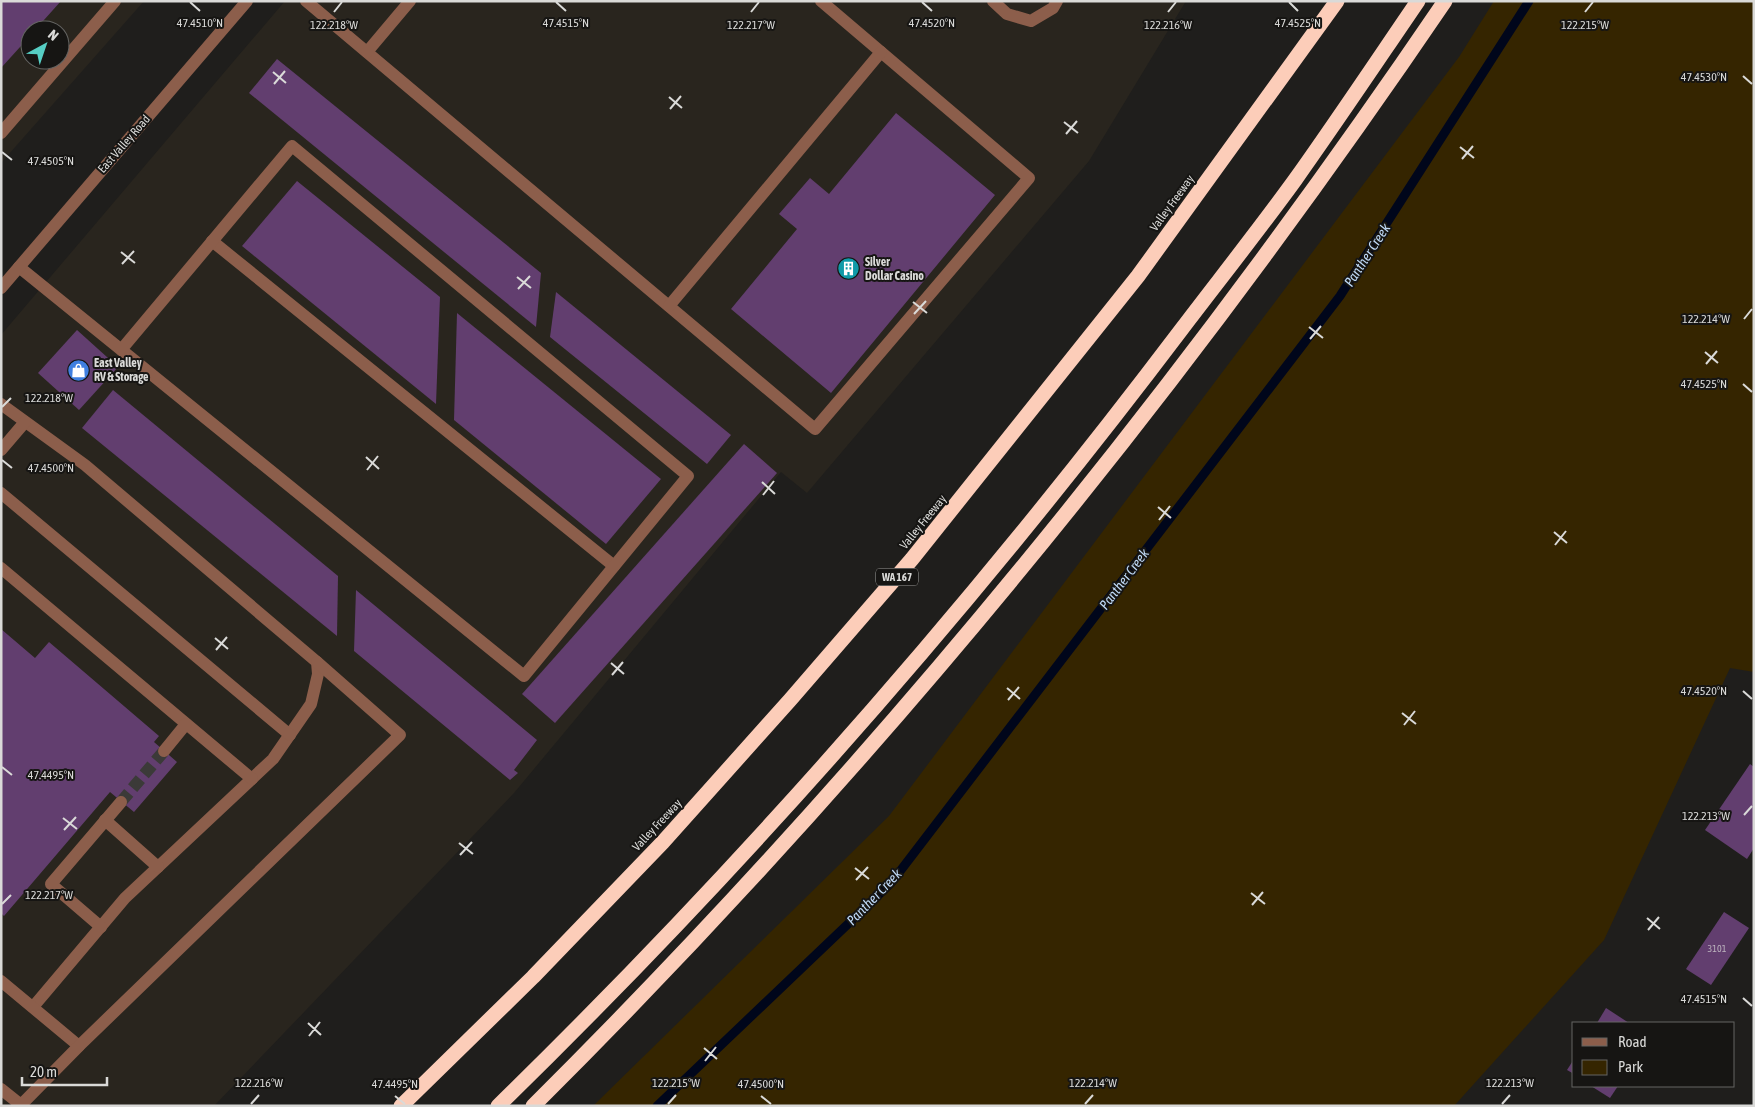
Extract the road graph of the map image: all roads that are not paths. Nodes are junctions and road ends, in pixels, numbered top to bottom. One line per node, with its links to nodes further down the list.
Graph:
1 (115, 1): 13 (street)
2 (247, 1): 15 (street, East Valley Road)
3 (306, 1): 11 (street)
4 (410, 1): 11 (street)
5 (821, 1): 12 (street)
6 (993, 1): 7 (street)
7 (1057, 1)
8 (1336, 1): 38 (highway, Valley Freeway / WA 167)
9 (1418, 1): 39 (highway)
10 (1445, 1): 40 (highway)
11 (367, 52): 17 (street)
12 (881, 52): 17 (street); 17 (street)
13 (1, 133)
14 (212, 241): 18 (street); 23 (street); 23 (street)
15 (19, 267): 16 (street, East Valley Road); 18 (street)
16 (1, 288)
17 (669, 306)
18 (121, 350): 23 (street)
19 (1, 404): 20 (street)
20 (25, 422): 21 (street); 25 (street)
21 (1, 450)
22 (1, 493): 27 (street)
23 (614, 566)
24 (1, 568): 26 (street)
25 (317, 662): 27 (street); 36 (street)
26 (186, 724): 28 (street); 29 (street)
27 (290, 735): 29 (street)
28 (164, 751)
29 (252, 779): 32 (street)
30 (121, 802): 31 (street)
31 (105, 820): 32 (street); 33 (street)
32 (158, 867): 33 (street)
33 (101, 927): 35 (street)
34 (1, 981): 35 (street)
35 (33, 1007): 36 (street)
36 (79, 1046): 37 (street)
37 (1, 1088)
38 (401, 1106)
39 (498, 1106)
40 (533, 1106)

